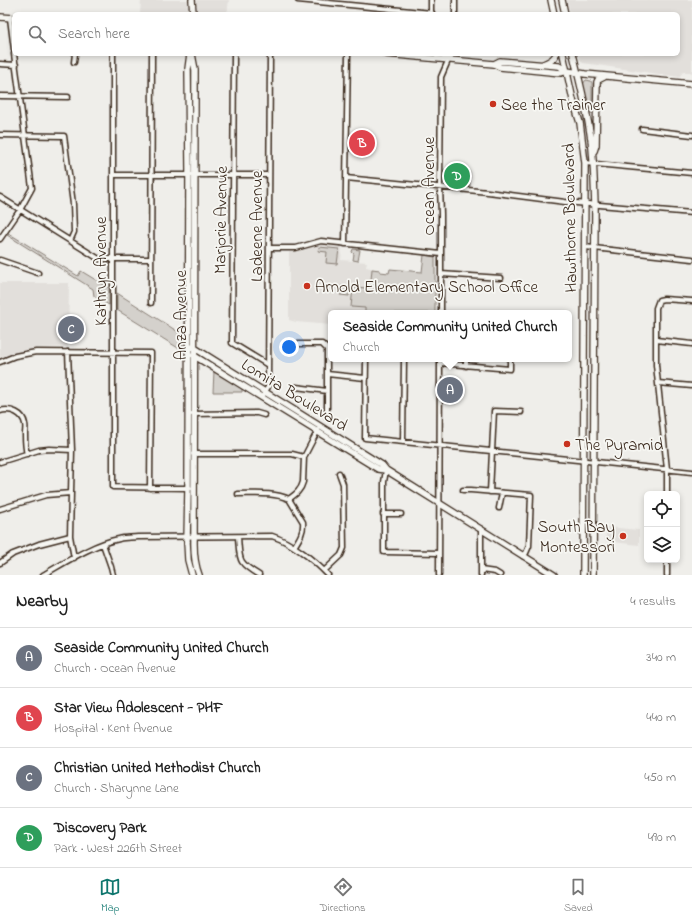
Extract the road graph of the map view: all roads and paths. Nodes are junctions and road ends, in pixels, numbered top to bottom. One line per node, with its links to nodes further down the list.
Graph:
1 (192, 0): 8 (main road)
2 (298, 0): 7 (street)
3 (431, 0): 10 (street)
4 (455, 0): 11 (street)
5 (551, 0): 12 (main road)
6 (562, 0): 13 (main road)
7 (317, 1): 9 (street)
8 (192, 12)
9 (422, 12)
10 (432, 12)
11 (455, 12)
12 (554, 12)
13 (565, 12)
14 (0, 17): 15 (main road)
15 (12, 18)
16 (14, 56): 32 (street)
17 (75, 56): 29 (street)
18 (113, 56): 49 (street, Kathryn Avenue)
19 (152, 56): 50 (street)
20 (191, 56): 51 (main road, Anza Avenue)
21 (234, 56): 52 (street, Marjorie Avenue)
22 (270, 56): 53 (street, Ladeene Avenue)
23 (348, 56): 54 (street)
24 (426, 56): 28 (main road)
25 (555, 56): 33 (main road)
26 (563, 56): 34 (main road, Hawthorne Boulevard)
27 (574, 56): 35 (main road, Hawthorne Boulevard)
28 (450, 57): 31 (main road); 55 (street, Ocean Avenue)
29 (74, 62)
30 (0, 64): 32 (street)
31 (494, 64): 33 (main road); 34 (main road)
32 (16, 65): 39 (street)
33 (542, 65): 34 (main road)
34 (567, 71): 35 (main road); 46 (main road, Hawthorne Boulevard)
35 (578, 72): 36 (main road); 45 (main road, Hawthorne Boulevard)
36 (607, 76): 37 (main road); 45 (main road)
37 (692, 84)
38 (0, 96): 39 (street)
39 (20, 96): 40 (street); 44 (street)
40 (68, 97)
41 (642, 129): 43 (street)
42 (0, 135): 44 (street)
43 (692, 135)
44 (25, 136): 59 (street); 62 (street)
45 (593, 156): 47 (main road, Hawthorne Boulevard)
46 (585, 163): 47 (street); 57 (main road, Hawthorne Boulevard)
47 (594, 164): 48 (street); 58 (main road, Hawthorne Boulevard)
48 (692, 173)
49 (113, 175): 50 (street); 68 (street, Kathryn Avenue)
50 (152, 175): 51 (street); 70 (street)
51 (192, 175): 52 (street); 79 (main road, Anza Avenue); 82 (main road, Anza Avenue)
52 (233, 175): 53 (street); 94 (street, Marjorie Avenue)
53 (269, 175): 65 (street, Ladeene Avenue)
54 (346, 178): 55 (street); 63 (street)
55 (440, 187): 57 (street); 67 (street, Ocean Avenue)
56 (0, 198): 59 (street)
57 (585, 204): 58 (street); 64 (main road, Hawthorne Boulevard)
58 (595, 204): 60 (street); 66 (main road, Hawthorne Boulevard)
59 (20, 210): 61 (street); 62 (street)
60 (692, 213)
61 (0, 240)
62 (70, 241): 68 (street)
63 (345, 244): 65 (street); 67 (street)
64 (585, 247): 66 (street); 117 (main road, Hawthorne Boulevard)
65 (269, 248): 94 (street, Ladeene Avenue)
66 (594, 248): 69 (street); 119 (main road, Hawthorne Boulevard)
67 (441, 254): 73 (street, Ocean Avenue)
68 (113, 258): 70 (street); 84 (street, Kathryn Avenue)
69 (692, 258)
70 (151, 259): 76 (street)
71 (0, 260): 72 (street)
72 (38, 273)
73 (441, 274): 74 (street); 77 (street, Ocean Avenue)
74 (501, 278)
75 (692, 301): 78 (street)
76 (151, 303)
77 (441, 310)
78 (656, 340): 81 (street); 98 (street)
79 (188, 344): 82 (main road, Lomita Boulevard); 85 (main road, Anza Avenue)
80 (297, 344): 96 (street)
81 (692, 344)
82 (194, 347): 86 (main road, Anza Avenue); 102 (main road, Lomita Boulevard)
83 (68, 352): 84 (street); 87 (street); 112 (street)
84 (113, 352): 124 (street, Kathryn Avenue); 124 (street)
85 (188, 352): 86 (main road, Lomita Boulevard); 105 (main road, Anza Avenue)
86 (194, 356): 102 (main road, Lomita Boulevard); 105 (main road, Anza Avenue)
87 (0, 362)
88 (366, 362): 97 (street)
89 (404, 362): 110 (street)
90 (440, 362): 111 (street)
91 (445, 362): 95 (street)
92 (466, 362): 95 (street)
93 (510, 362): 95 (street)
94 (268, 365): 102 (street, Ladeene Avenue)
95 (466, 366)
96 (327, 374): 97 (street); 101 (street)
97 (366, 378): 110 (street)
98 (658, 383): 99 (street); 120 (street)
99 (692, 386)
100 (296, 387): 101 (street)
101 (327, 391): 107 (street)
102 (263, 395): 108 (main road, Lomita Boulevard); 109 (main road, Lomita Boulevard)
103 (0, 411): 114 (street)
104 (521, 412): 113 (street)
105 (191, 414): 106 (street); 115 (main road, Anza Avenue)
106 (264, 415)
107 (327, 416)
108 (320, 426): 109 (street); 121 (main road, Lomita Boulevard)
109 (317, 432): 116 (street); 121 (main road, Lomita Boulevard)
110 (403, 442): 111 (street)
111 (440, 445): 113 (street); 133 (street)
112 (72, 450): 114 (street); 129 (street)
113 (492, 451): 117 (street); 128 (street)
114 (27, 454): 118 (street)
115 (191, 454): 116 (street); 125 (main road, Anza Avenue)
116 (304, 457): 132 (street)
117 (584, 461): 119 (street); 161 (main road, Hawthorne Boulevard)
118 (0, 462)
119 (594, 462): 120 (street); 162 (main road, Hawthorne Boulevard)
120 (667, 469): 122 (street); 127 (street)
121 (386, 470): 133 (main road, Lomita Boulevard); 136 (street)
122 (692, 472)
123 (339, 473): 150 (street)
124 (150, 488): 125 (street)
125 (191, 488): 140 (main road, Anza Avenue); 141 (main road, Anza Avenue)
126 (464, 490): 128 (street)
127 (667, 491)
128 (490, 492): 130 (street)
129 (71, 493): 135 (street); 139 (street)
130 (502, 493): 134 (street); 146 (street)
131 (238, 494): 132 (street)
132 (289, 499): 144 (street)
133 (439, 503): 138 (main road, Lomita Boulevard); 145 (street)
134 (499, 508)
135 (0, 509)
136 (383, 514): 137 (street); 145 (street)
137 (401, 514)
138 (481, 529): 146 (main road, Lomita Boulevard); 151 (street)
139 (70, 536): 147 (street); 148 (street)
140 (187, 537): 141 (street); 143 (street); 154 (main road, Anza Avenue)
141 (194, 537): 142 (street); 155 (main road, Anza Avenue)
142 (238, 537): 144 (street); 156 (street)
143 (103, 544): 147 (street); 153 (street)
144 (294, 547): 150 (street)
145 (439, 553): 158 (street)
146 (523, 556): 160 (main road, Lomita Boulevard)
147 (74, 558): 152 (street)
148 (0, 563)
149 (667, 563): 163 (street)
150 (324, 571): 157 (street)
151 (481, 573): 159 (street)
152 (43, 575)
153 (113, 575)
154 (192, 575)
155 (199, 575)
156 (259, 575)
157 (328, 575)
158 (439, 575)
159 (500, 575)
160 (554, 575)
161 (583, 575)
162 (593, 575)
163 (667, 575)

